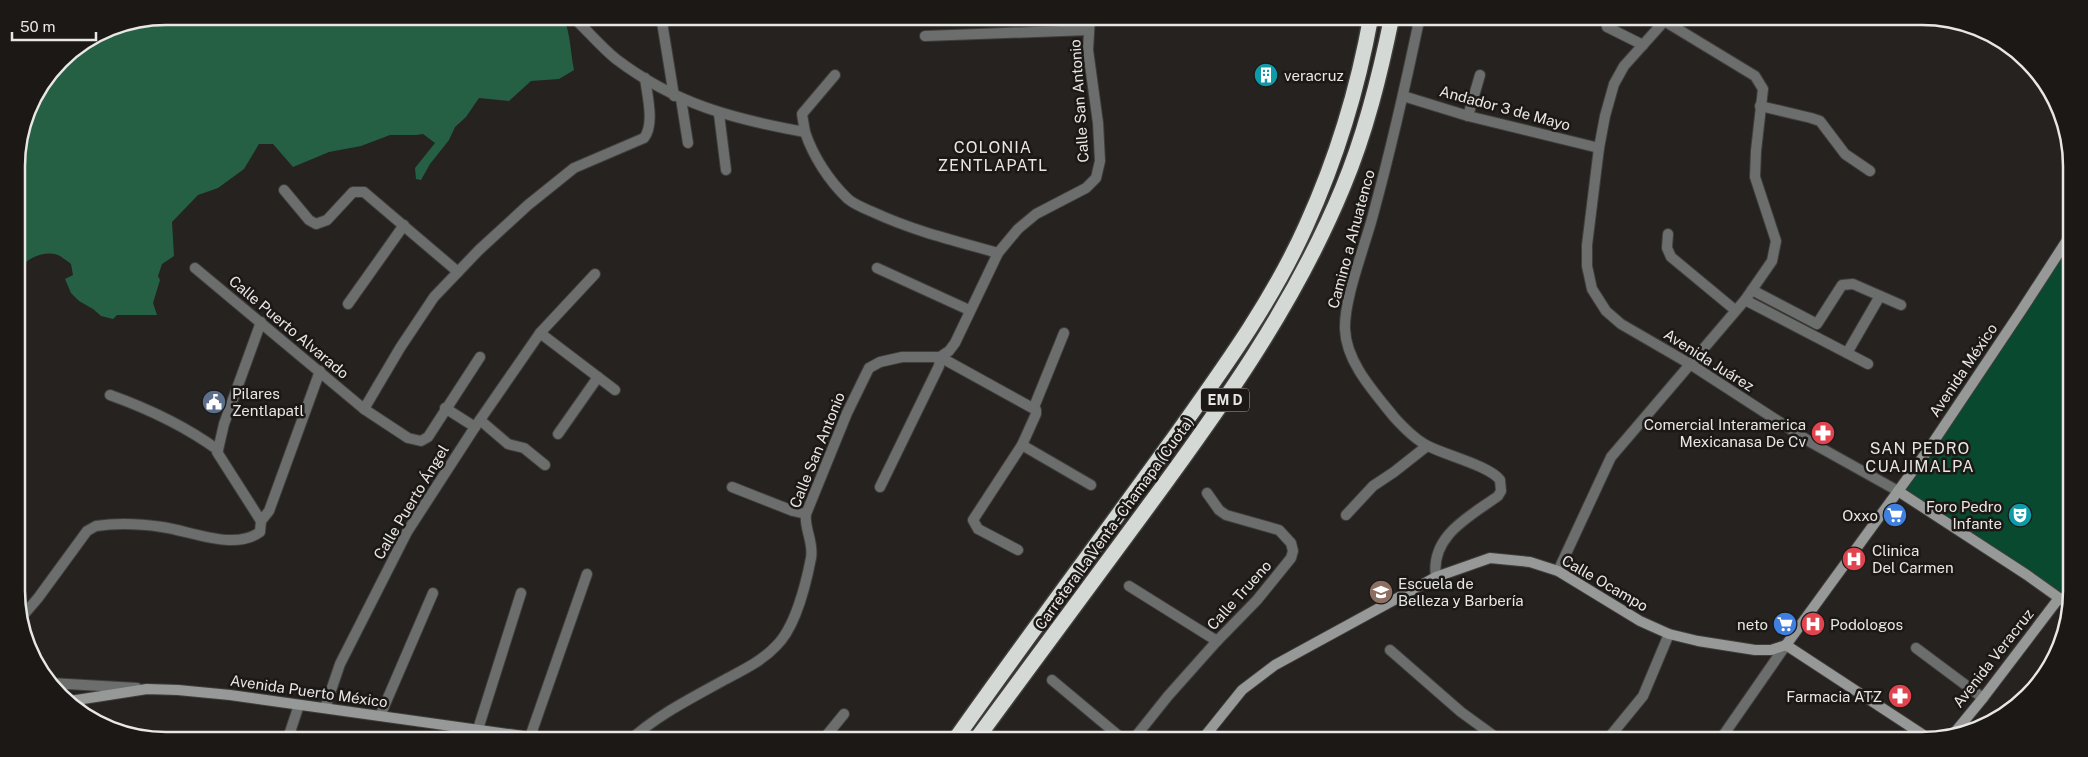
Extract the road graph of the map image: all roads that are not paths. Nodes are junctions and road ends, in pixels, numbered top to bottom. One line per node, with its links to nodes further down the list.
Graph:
1 (581, 25): 15 (street)
2 (664, 25): 17 (street)
3 (1089, 25): 10 (street, Calle San Antonio)
4 (1370, 25): 102 (highway, Carretera La Venta - Chamapa (Cuota) / EM D)
5 (1390, 25): 103 (highway, Carretera La Venta - Chamapa (Cuota) / EM D)
6 (1418, 25): 16 (street, Camino a Ahuatenco)
7 (1662, 25): 12 (street, Avenida Juárez)
8 (1677, 25): 18 (street)
9 (1607, 28): 12 (street)
10 (1088, 30): 11 (street); 30 (street, Calle San Antonio)
11 (925, 36)
12 (1643, 45): 23 (street, Avenida Juárez)
13 (835, 75): 21 (street)
14 (1480, 75): 20 (street)
15 (645, 78): 17 (street); 33 (street)
16 (1403, 96): 20 (street, Andador 3 de Mayo); 60 (street, Camino a Ahuatenco)
17 (677, 97): 19 (street); 22 (street)
18 (1760, 106): 25 (street); 35 (street)
19 (719, 114): 21 (street); 24 (street)
20 (1468, 116): 23 (street, Andador 3 de Mayo)
21 (805, 132): 30 (street)
22 (688, 143)
23 (1599, 148): 48 (street, Avenida Juárez)
24 (726, 170)
25 (1870, 171)
26 (284, 190): 27 (street)
27 (404, 225): 33 (street); 38 (street)
28 (1668, 234): 41 (street)
29 (2063, 246): 66 (main road, Avenida México)
30 (998, 253): 40 (street, Calle San Antonio)
31 (195, 268): 42 (street, Calle Puerto Alvarado)
32 (877, 268): 40 (street)
33 (458, 272): 56 (street)
34 (595, 274): 44 (street, Calle Puerto Ángel)
35 (1752, 290): 36 (street); 37 (street)
36 (1880, 296): 39 (street); 45 (street)
37 (1745, 300): 41 (street); 45 (street)
38 (348, 304)
39 (1901, 305)
40 (969, 310): 47 (street, Calle San Antonio)
41 (1735, 310): 48 (street)
42 (261, 322): 50 (street, Calle Puerto Alvarado); 61 (street)
43 (1064, 333): 54 (street)
44 (545, 336): 51 (street); 57 (street, Calle Puerto Ángel)
45 (1847, 353): 49 (street)
46 (480, 357): 55 (street)
47 (940, 357): 54 (street); 64 (street); 68 (street, Calle San Antonio)
48 (1690, 364): 66 (street, Avenida Juárez); 72 (street)
49 (1868, 364)
50 (320, 371): 56 (street, Calle Puerto Alvarado); 70 (street)
51 (598, 377): 52 (street); 58 (street)
52 (615, 390)
53 (110, 395): 61 (street)
54 (1034, 407): 59 (street)
55 (445, 408): 56 (street, Calle Puerto Alvarado); 57 (street)
56 (364, 409)
57 (478, 424): 62 (street); 92 (street, Calle Puerto Ángel)
58 (558, 434)
59 (1022, 445): 63 (street); 71 (street)
60 (1427, 446): 69 (street); 74 (street, Camino a Ahuatenco)
61 (218, 450): 70 (street)
62 (545, 465)
63 (1092, 485)
64 (880, 486)
65 (732, 487): 68 (street)
66 (1898, 492): 78 (main road, Avenida Juárez); 83 (main road, Avenida México)
67 (1207, 493): 82 (street, Calle Trueno)
68 (806, 514): 100 (street, Calle San Antonio)
69 (1346, 515)
70 (261, 521): 80 (street)
71 (1018, 550)
72 (1558, 571): 74 (main road, Calle Ocampo); 81 (main road, Calle Ocampo)
73 (586, 574): 99 (street)
74 (1436, 577): 106 (main road, Calle Ocampo)
75 (1129, 586): 82 (street)
76 (433, 593): 94 (street)
77 (521, 593): 96 (street)
78 (2059, 598): 79 (main road, Avenida Juárez); 89 (main road, Avenida Veracruz)
79 (2062, 600)
80 (27, 611)
81 (1669, 634): 83 (main road, Calle Ocampo); 108 (street)
82 (1217, 641): 105 (street, Calle Trueno)
83 (1786, 645): 109 (street, Avenida México); 110 (main road)
84 (1916, 648): 89 (street)
85 (1390, 650): 107 (street)
86 (1052, 680): 104 (street)
87 (60, 684): 88 (street)
88 (147, 689): 90 (main road, Avenida Puerto México); 91 (main road, Avenida Puerto México)
89 (1983, 698): 95 (main road, Avenida Veracruz)
90 (77, 700)
91 (299, 705): 92 (main road, Avenida Puerto México); 97 (street)
92 (325, 708): 94 (main road, Avenida Puerto México)
93 (844, 714): 101 (street)
94 (380, 716): 96 (main road, Avenida Puerto México)
95 (1959, 726)
96 (478, 729): 98 (main road, Avenida Puerto México)
97 (290, 732)
98 (498, 732)
99 (532, 732)
100 (639, 732)
101 (829, 732)
102 (960, 732)
103 (982, 732)
104 (1114, 732)
105 (1140, 732)
106 (1208, 732)
107 (1490, 732)
108 (1614, 732)
109 (1726, 732)
110 (1919, 732)

